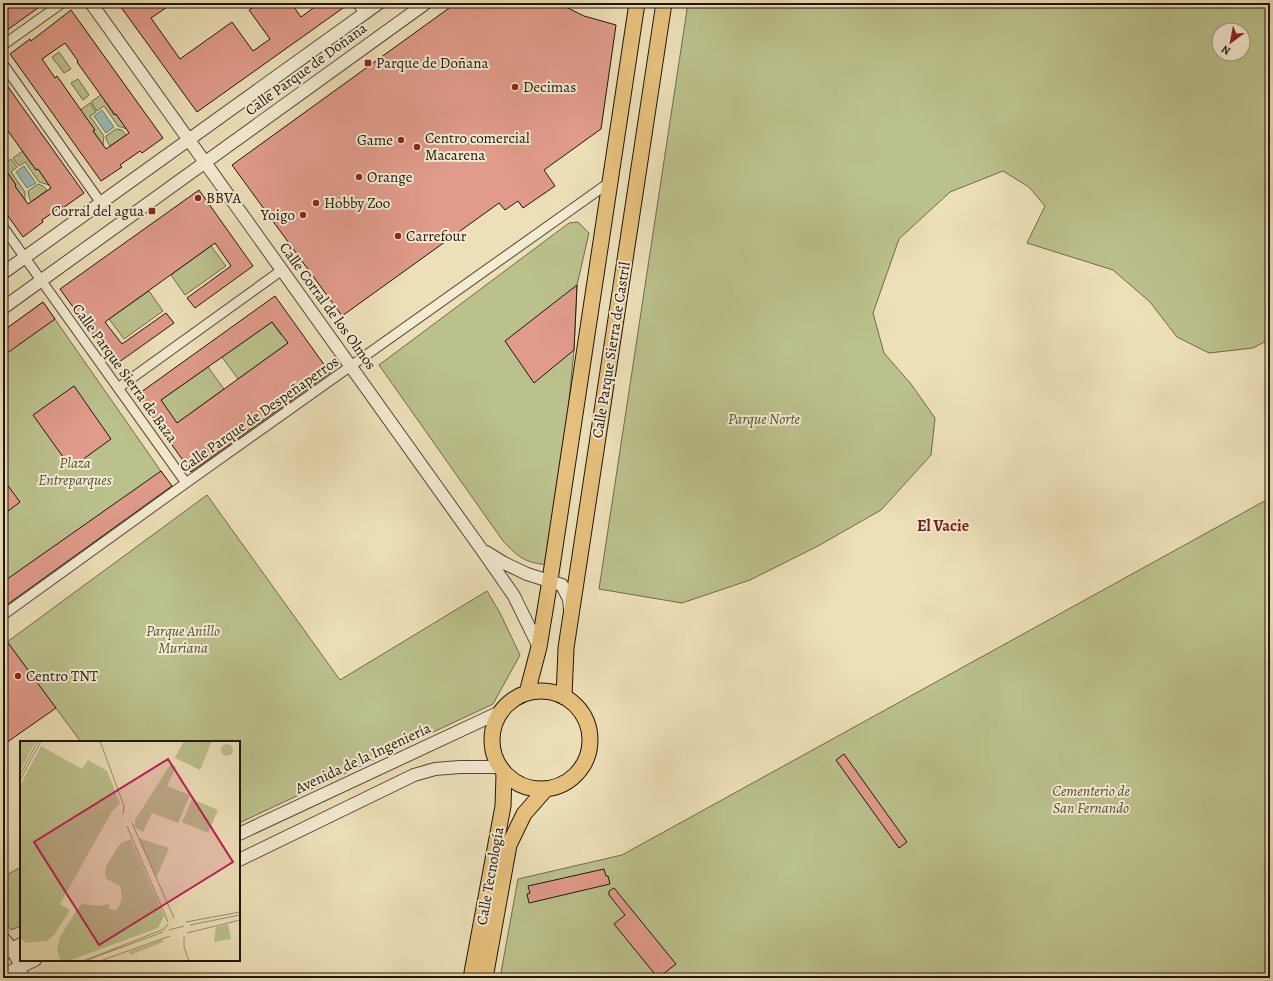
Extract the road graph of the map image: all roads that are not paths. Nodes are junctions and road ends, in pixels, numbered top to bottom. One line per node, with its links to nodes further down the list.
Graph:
1 (62, 3): 9 (street)
2 (91, 3): 11 (street, Calle Corral de los Olmos)
3 (357, 3): 8 (street)
4 (379, 3): 8 (street, Calle Parque de Doñana)
5 (426, 3): 12 (street, Calle Parque de Doñana)
6 (637, 3): 13 (main road, Calle Parque Sierra de Castril)
7 (664, 3): 27 (main road, Calle Parque Sierra de Castril)
8 (365, 14): 11 (street, Calle Parque de Doñana)
9 (3, 45)
10 (3, 64): 14 (street)
11 (189, 140): 12 (street, Calle Corral de los Olmos); 14 (street, Calle Parque de Doñana)
12 (205, 163): 17 (street, Calle Corral de los Olmos); 19 (street, Calle Parque de Doñana)
13 (610, 182): 21 (street, Calle Parque de Despeñaperros); 25 (main road, Calle Parque Sierra de Castril)
14 (101, 203): 16 (street, Calle Parque de Doñana)
15 (3, 227): 16 (street, Calle Parque Sierra de Baza)
16 (25, 257): 18 (street, Calle Parque de Doñana); 19 (street, Calle Parque Sierra de Baza)
17 (282, 270): 21 (street, Calle Corral de los Olmos); 22 (street)
18 (3, 273)
19 (41, 280): 20 (street, Calle Parque de Doñana); 22 (street, Calle Parque Sierra de Baza)
20 (3, 308)
21 (351, 366): 23 (street, Calle Parque de Despeñaperros); 24 (street, Calle Corral de los Olmos)
22 (118, 388): 23 (street, Calle Parque Sierra de Baza)
23 (186, 483): 26 (street, Calle Parque de Despeñaperros)
24 (482, 550): 25 (street); 28 (street, Calle Corral de los Olmos)
25 (550, 580): 27 (street); 28 (main road, Calle Parque Sierra de Castril)
26 (3, 615)
27 (571, 615): 30 (main road, Calle Parque Sierra de Castril)
28 (539, 647): 29 (main road, Calle Parque Sierra de Castril)
29 (527, 693): 30 (main road); 31 (main road)
30 (564, 696): 33 (main road)
31 (500, 712): 32 (main road); 34 (street, Avenida de la Ingeniería)
32 (501, 771): 33 (main road); 35 (street); 41 (main road, Calle Tecnología)
33 (546, 790): 42 (main road, Calle Tecnología)
34 (240, 834)
35 (240, 860)
36 (3, 938): 37 (street)
37 (12, 949): 39 (street)
38 (34, 961): 39 (street)
39 (20, 973): 40 (street)
40 (3, 975)
41 (471, 978)
42 (486, 978)

